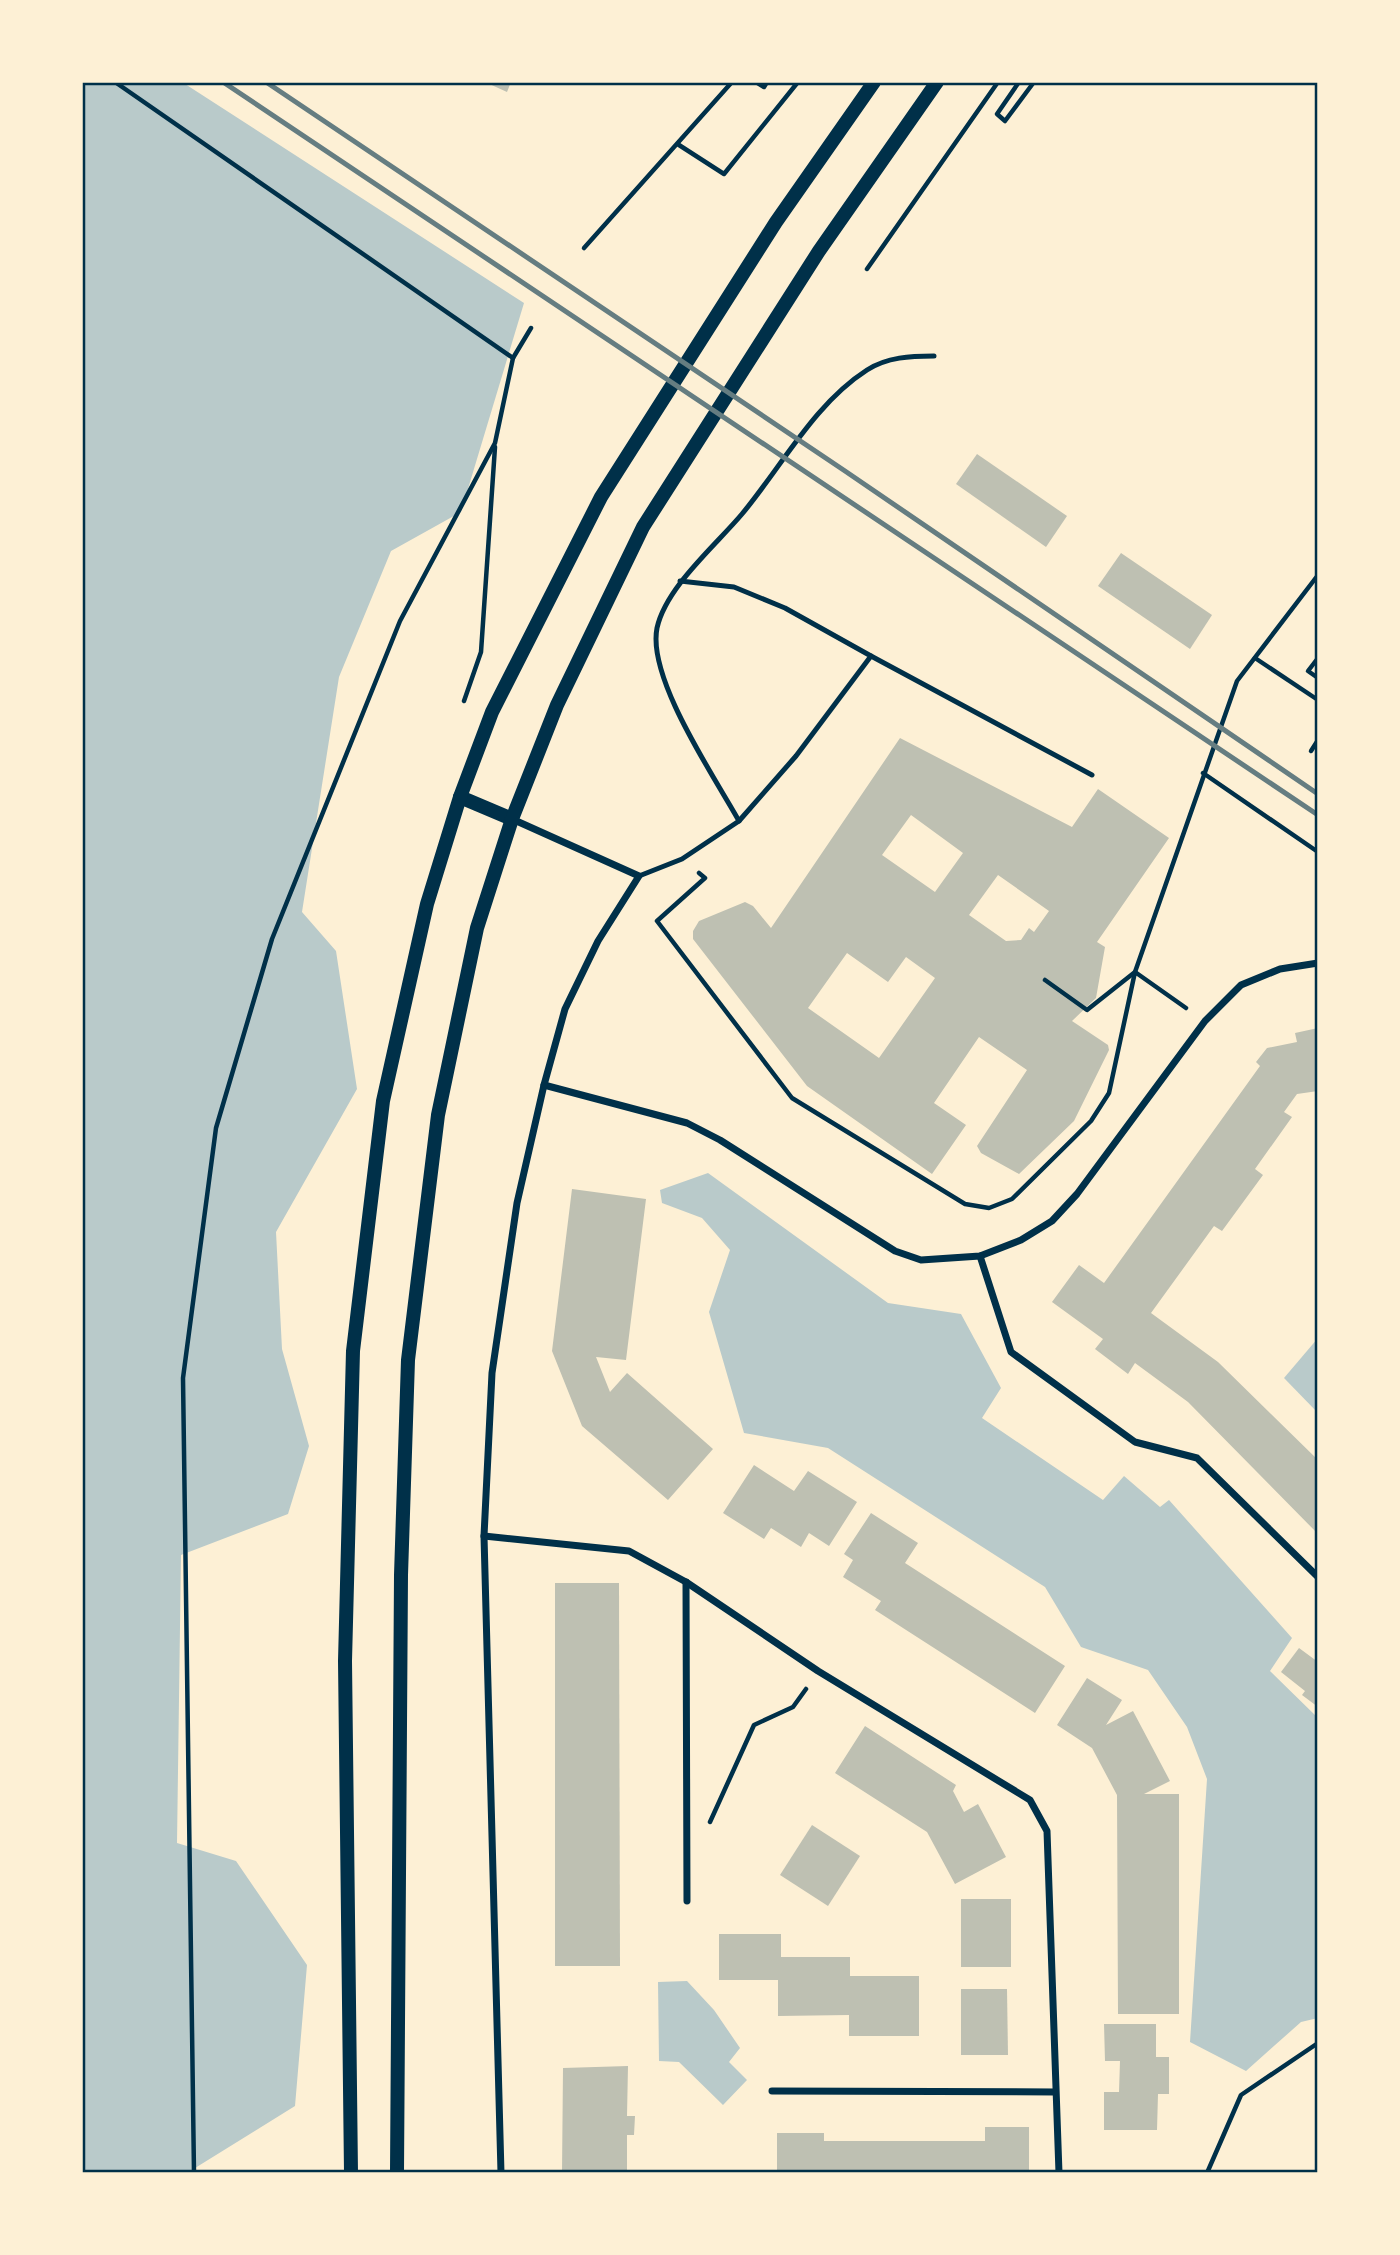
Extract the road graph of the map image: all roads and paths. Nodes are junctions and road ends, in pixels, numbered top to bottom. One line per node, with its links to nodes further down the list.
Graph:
1 (115, 82): 16 (path)
2 (732, 82): 11 (path)
3 (756, 82): 4 (path)
4 (767, 82)
5 (798, 82): 11 (path)
6 (874, 82): 25 (main road)
7 (937, 82): 31 (main road)
8 (999, 82): 13 (path)
9 (1018, 82): 10 (path)
10 (1034, 82)
11 (679, 145): 12 (path)
12 (583, 248)
13 (867, 269)
14 (531, 328): 16 (path)
15 (934, 356): 19 (lane)
16 (513, 358): 17 (path)
17 (495, 443): 25 (path); 51 (path)
18 (1318, 575): 21 (path)
19 (680, 581): 20 (lane); 32 (lane)
20 (871, 656): 29 (lane); 32 (lane)
21 (1255, 658): 24 (path); 28 (path)
22 (1318, 659): 23 (path)
23 (1318, 678)
24 (1318, 700)
25 (492, 712): 30 (main road)
26 (1318, 740): 27 (path)
27 (1311, 751)
28 (1203, 773): 33 (path); 37 (path)
29 (1092, 775)
30 (460, 797): 31 (main road); 52 (main road)
31 (512, 819): 35 (street); 53 (main road)
32 (739, 821): 34 (lane)
33 (1318, 852)
34 (682, 859): 35 (lane); 37 (path)
35 (639, 876): 40 (street)
36 (1318, 963): 39 (street)
37 (1135, 972): 38 (path); 39 (path)
38 (1045, 980)
39 (1205, 1021): 41 (street)
40 (544, 1085): 41 (street); 42 (street)
41 (981, 1256): 43 (street)
42 (484, 1536): 44 (street); 54 (street)
43 (1318, 1577)
44 (686, 1582): 45 (street); 46 (street)
45 (818, 1671): 46 (path); 50 (street)
46 (687, 1823): 47 (street)
47 (687, 1901)
48 (1318, 2043): 56 (path)
49 (772, 2091): 50 (street)
50 (1055, 2092): 55 (street)
51 (194, 2173)
52 (351, 2173)
53 (397, 2173)
54 (501, 2173)
55 (1059, 2173)
56 (1207, 2173)

